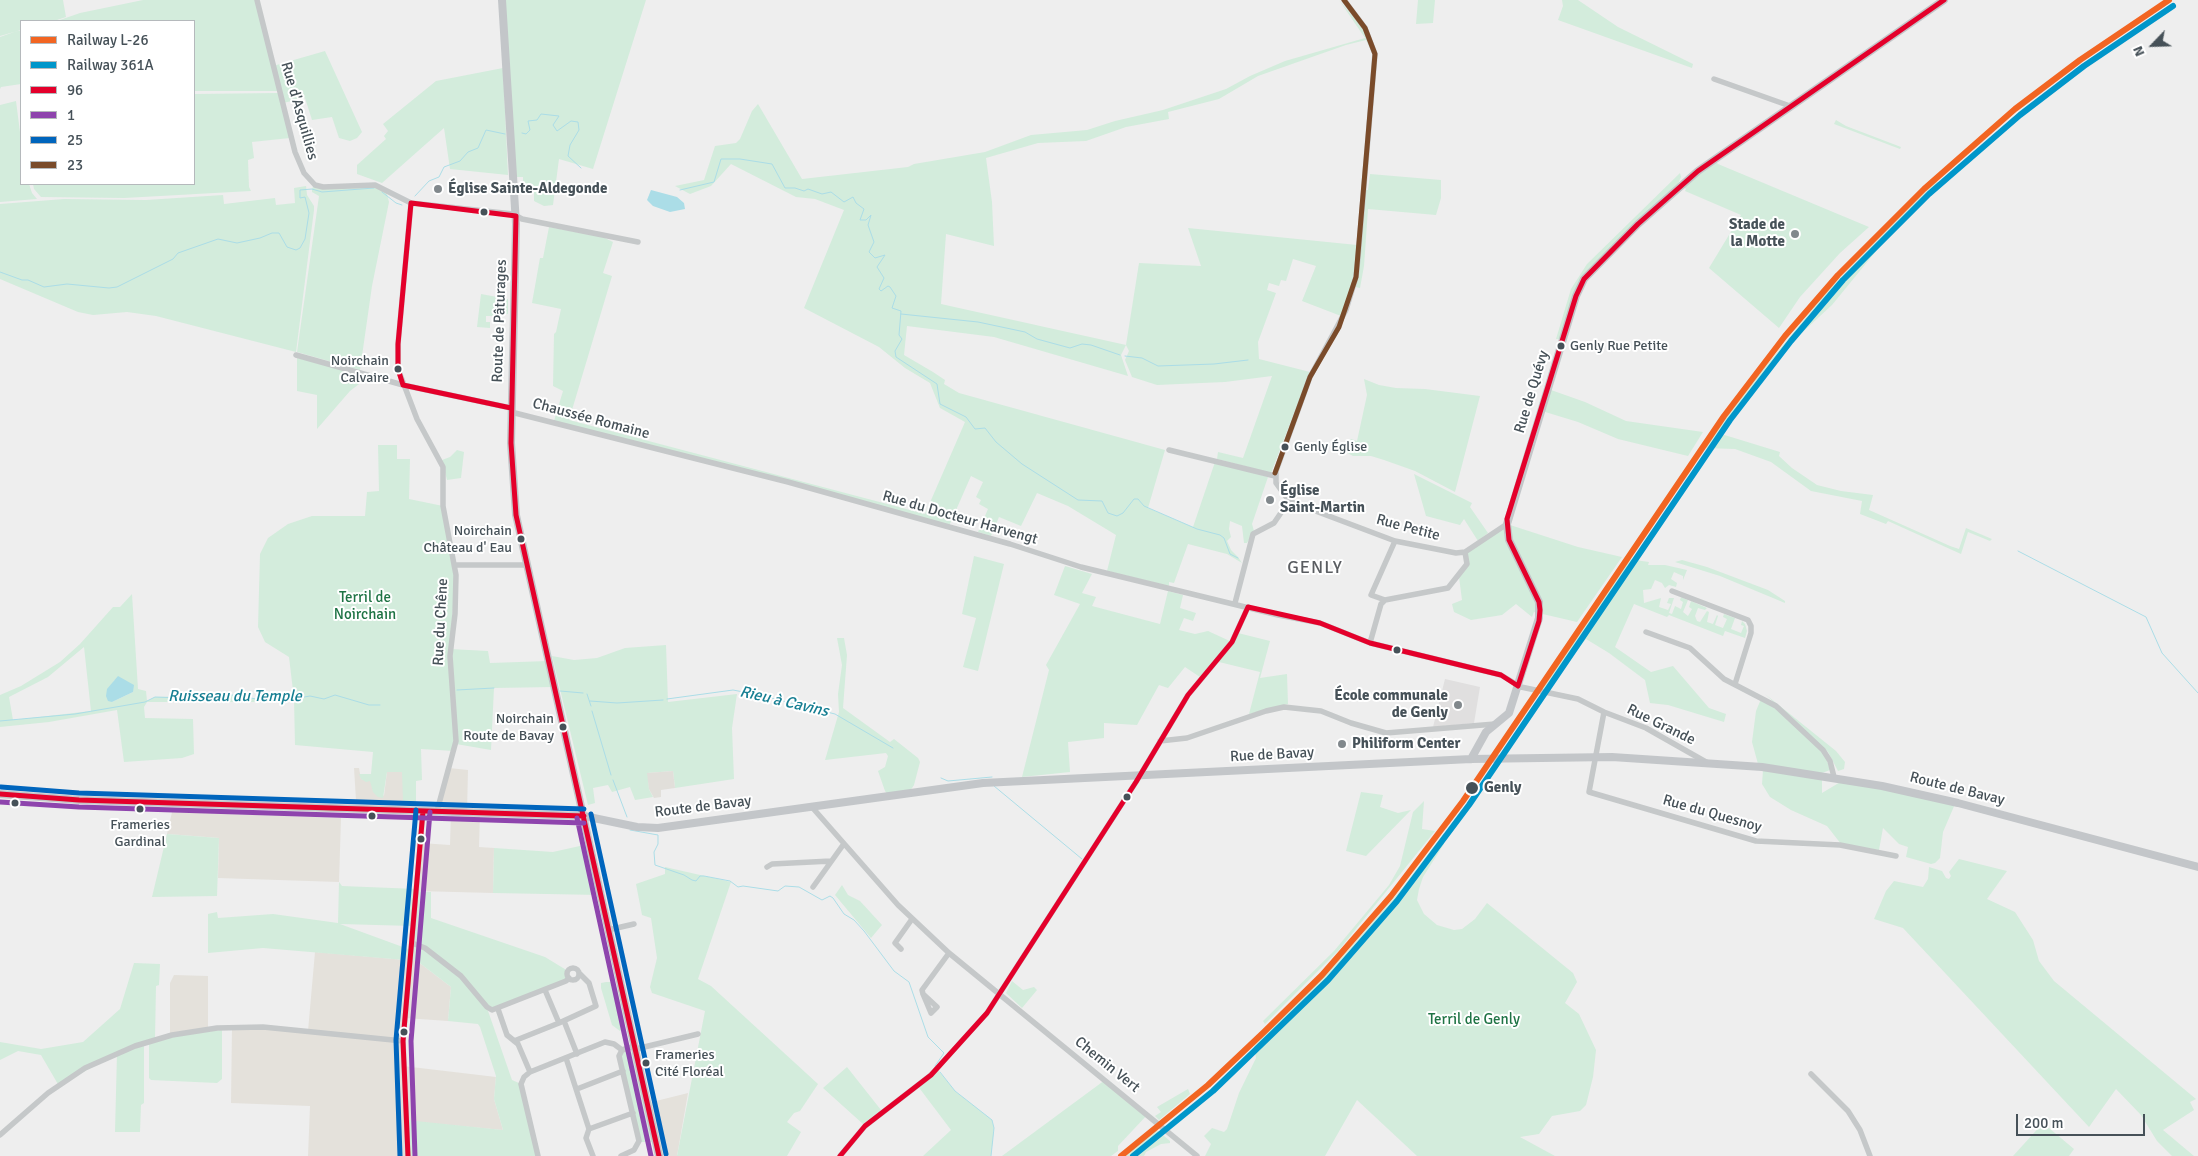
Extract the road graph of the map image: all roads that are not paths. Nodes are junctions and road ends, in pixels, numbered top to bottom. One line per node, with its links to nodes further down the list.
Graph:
1 (257, 0): 7 (street, Rue d'Asquillies)
2 (502, 0): 8 (main road, Route de Pâturages)
3 (1344, 0): 15 (street)
4 (1944, 0): 6 (main road, Rue de Quévy)
5 (1714, 79): 6 (street)
6 (1790, 106): 17 (main road, Rue de Quévy)
7 (411, 203): 8 (street, Rue d'Asquillies); 11 (street, Rue du Chêne)
8 (516, 216): 9 (street, Rue d'Asquillies); 12 (main road, Route de Pâturages)
9 (638, 242)
10 (296, 355): 11 (street, Chaussée Romaine)
11 (403, 385): 12 (street, Chaussée Romaine); 20 (street, Rue du Chêne)
12 (511, 410): 14 (street, Chaussée Romaine); 21 (main road, Route de Pâturages)
13 (1169, 450): 15 (street)
14 (665, 452): 24 (street, Rue du Docteur Harvengt)
15 (1275, 476): 16 (street)
16 (1288, 502): 18 (street, Rue Petite); 24 (street)
17 (1507, 524): 19 (street); 29 (main road)
18 (1395, 541): 19 (street, Rue Petite); 23 (street)
19 (1466, 552): 23 (street)
20 (456, 565): 21 (street); 41 (street, Rue du Chêne)
21 (526, 565): 42 (main road, Route de Pâturages)
22 (1672, 591): 28 (street)
23 (1385, 600): 27 (street)
24 (1235, 604): 25 (street, Rue du Docteur Harvengt)
25 (1248, 607): 27 (street, Rue Grande); 32 (street)
26 (1646, 632): 28 (street)
27 (1370, 643): 29 (street, Rue Grande)
28 (1735, 684): 37 (street)
29 (1518, 686): 30 (street, Rue Grande); 31 (main road)
30 (1604, 712): 33 (street, Rue Grande); 35 (street, Rue Grande)
31 (1495, 724): 32 (street); 34 (main road)
32 (1160, 741): 36 (street)
33 (1597, 757): 34 (main road, Rue de Bavay); 35 (main road, Rue de Bavay); 44 (street, Rue du Quesnoy)
34 (1471, 759): 36 (main road, Rue de Bavay)
35 (1706, 762): 37 (main road, Route de Bavay)
36 (1139, 775): 39 (main road, Route de Bavay); 59 (street)
37 (1834, 777): 47 (main road, Route de Bavay)
38 (0, 794): 40 (main road, Route de Bavay)
39 (811, 806): 42 (main road, Route de Bavay); 43 (street, Chemin Vert)
40 (423, 811): 41 (main road, Route de Bavay); 52 (street)
41 (436, 812): 42 (main road, Route de Bavay)
42 (584, 816): 51 (main road, Route de Pâturages)
43 (843, 845): 45 (street); 49 (street, Chemin Vert)
44 (1896, 856)
45 (831, 861): 46 (street); 48 (street)
46 (767, 867)
47 (2198, 867)
48 (813, 887)
49 (912, 919): 53 (street); 54 (street, Chemin Vert)
50 (634, 924): 51 (street)
51 (608, 930): 65 (main road, Route de Pâturages)
52 (412, 944): 60 (street); 63 (street)
53 (901, 949)
54 (949, 953): 58 (street); 59 (street, Chemin Vert)
55 (580, 974): 56 (street); 56 (street); 61 (street)
56 (569, 978): 57 (street)
57 (545, 990): 60 (street); 61 (street)
58 (922, 994)
59 (1001, 994): 81 (street); 82 (street, Chemin Vert)
60 (498, 1009): 64 (street)
61 (561, 1022): 64 (street); 67 (street)
62 (698, 1034): 65 (street)
63 (402, 1041): 75 (street); 76 (street)
64 (514, 1041): 70 (street)
65 (636, 1047): 66 (street); 80 (main road, Route de Pâturages)
66 (622, 1050): 67 (street); 69 (street)
67 (577, 1054): 68 (street)
68 (566, 1058): 70 (street); 72 (street)
69 (623, 1071): 72 (street); 73 (street)
70 (530, 1072): 77 (street)
71 (1811, 1074): 83 (street)
72 (577, 1088): 74 (street)
73 (632, 1113): 74 (street); 79 (street)
74 (589, 1129): 78 (street)
75 (0, 1135)
76 (408, 1156)
77 (538, 1156)
78 (593, 1156)
79 (621, 1156)
80 (659, 1156)
81 (840, 1156)
82 (1197, 1156)
83 (1870, 1156)

